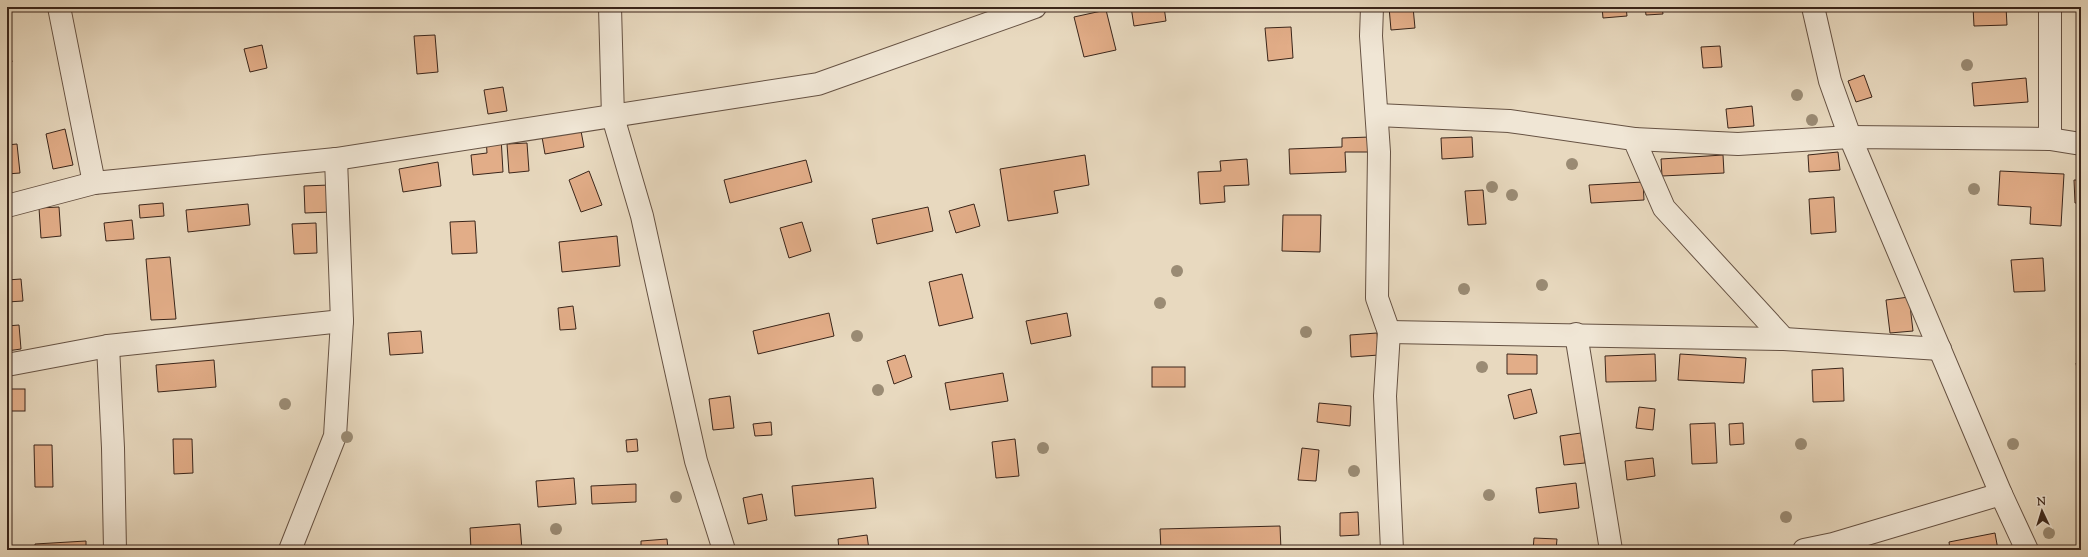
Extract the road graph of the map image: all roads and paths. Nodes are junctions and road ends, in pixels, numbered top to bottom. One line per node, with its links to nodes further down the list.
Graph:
1 (59, 7): 14 (street)
2 (610, 7): 8 (street)
3 (1034, 7): 8 (street)
4 (1372, 7): 7 (street)
5 (1813, 7): 9 (street)
6 (2050, 7): 11 (street)
7 (1377, 115): 10 (street); 17 (street)
8 (613, 117): 13 (street); 26 (street)
9 (1850, 137): 10 (street); 11 (street); 21 (street)
10 (1634, 139): 19 (street)
11 (2050, 139): 12 (street)
12 (2081, 144)
13 (336, 159): 14 (street); 16 (street)
14 (94, 183): 15 (street)
15 (7, 206)
16 (342, 321): 20 (street); 25 (street)
17 (1389, 332): 18 (street); 27 (street)
18 (1576, 334): 19 (street); 28 (street)
19 (1784, 339): 21 (street)
20 (108, 346): 22 (street); 24 (street)
21 (1940, 349): 23 (street)
22 (7, 365)
23 (2001, 494): 29 (street); 30 (street)
24 (115, 550)
25 (290, 550)
26 (724, 550)
27 (1392, 550)
28 (1611, 550)
29 (1804, 550)
30 (2027, 550)

